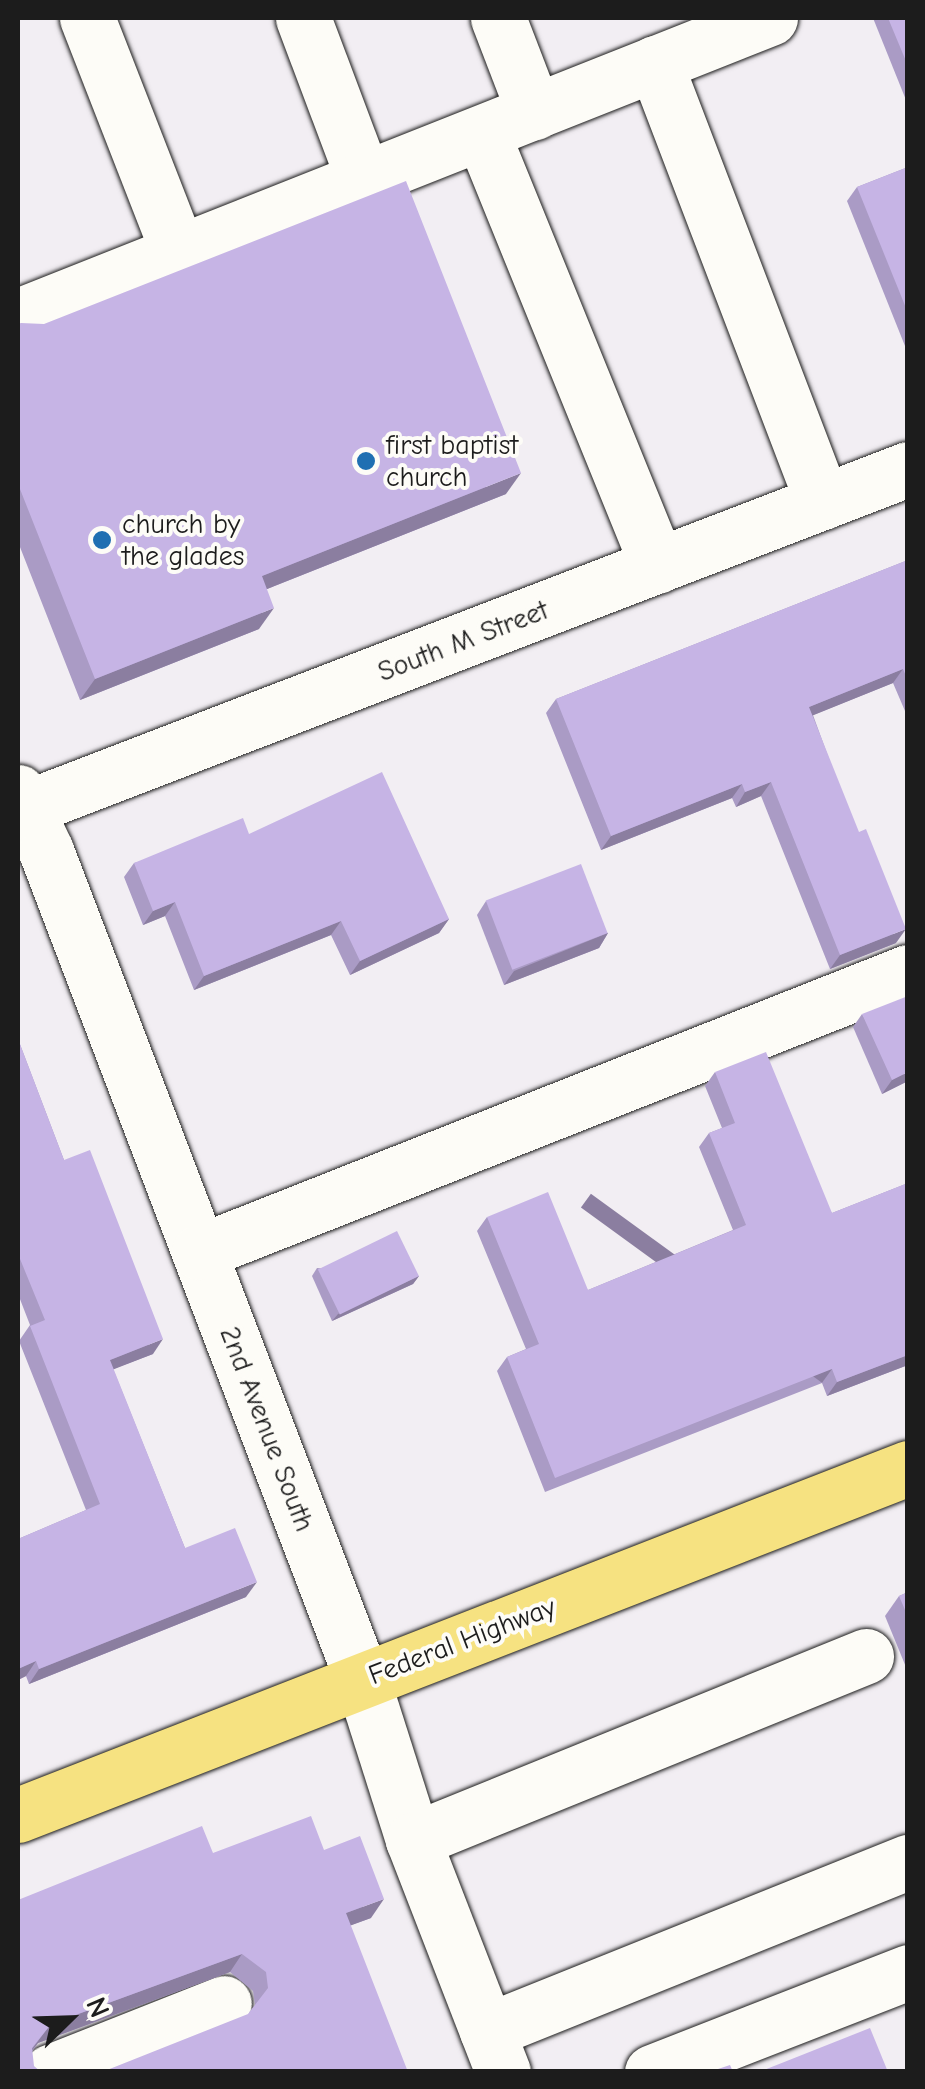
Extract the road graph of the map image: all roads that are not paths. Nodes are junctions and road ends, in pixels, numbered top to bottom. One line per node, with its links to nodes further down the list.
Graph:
1 (87, 18): 9 (street)
2 (303, 18): 8 (street)
3 (498, 18): 6 (street)
4 (770, 18): 5 (street)
5 (655, 63): 6 (street); 12 (street)
6 (534, 112): 7 (street)
7 (482, 133): 8 (street); 13 (street)
8 (364, 180): 9 (street)
9 (178, 252): 10 (street)
10 (18, 314)
11 (908, 469): 12 (street, South M Street)
12 (823, 502): 13 (street, South M Street)
13 (658, 566): 14 (street, South M Street)
14 (20, 804): 16 (street, 2nd Avenue South)
15 (908, 972): 16 (street)
16 (199, 1252): 19 (street, 2nd Avenue South)
17 (908, 1468): 19 (main road, Federal Highway)
18 (866, 1656): 21 (street)
19 (362, 1680): 20 (main road, Federal Highway); 21 (street, 2nd Avenue South)
20 (18, 1814)
21 (413, 1840): 25 (street, 2nd Avenue South)
22 (908, 1862): 25 (street)
23 (908, 1972): 27 (street)
24 (224, 2003): 26 (street)
25 (495, 2051)
26 (50, 2072)
27 (652, 2072)

